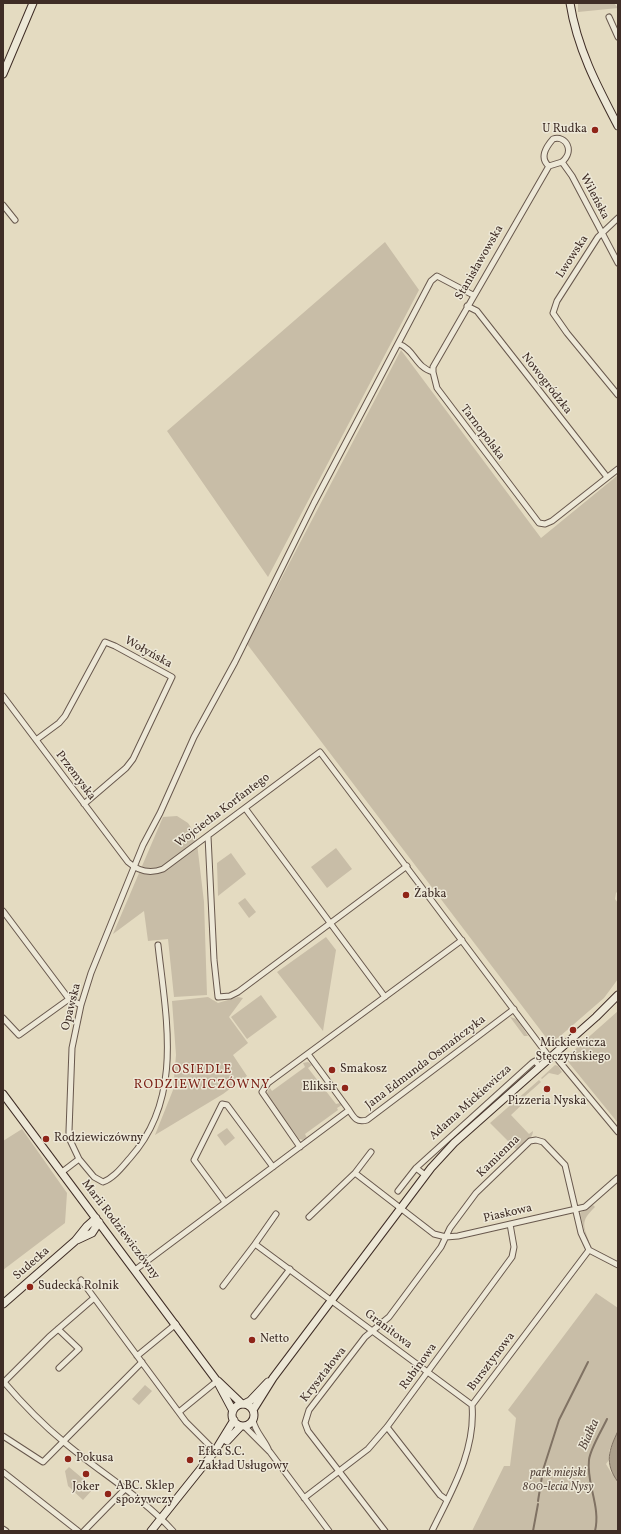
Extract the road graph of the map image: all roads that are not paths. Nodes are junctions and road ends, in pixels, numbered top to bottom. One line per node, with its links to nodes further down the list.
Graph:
1 (33, 3): 5 (street)
2 (570, 3): 6 (street)
3 (609, 17): 4 (street)
4 (618, 37)
5 (3, 74)
6 (618, 126)
7 (562, 162): 8 (street); 8 (street); 12 (street, Wileńska)
8 (549, 166): 14 (street, Stanisławowska)
9 (3, 205): 11 (street)
10 (618, 218): 12 (street, Lwowska)
11 (15, 220)
12 (601, 232): 13 (street, Wileńska); 18 (street, Lwowska)
13 (618, 263)
14 (473, 295): 15 (street, Stanisławowska); 16 (street, Opawska)
15 (467, 306): 17 (street, Stanisławowska); 20 (street, Nowogródzka)
16 (399, 344): 17 (street); 26 (street, Opawska)
17 (433, 372): 20 (street, Tarnopolska)
18 (618, 395)
19 (618, 469): 20 (street)
20 (607, 478)
21 (3, 696): 22 (street, Przemyska)
22 (36, 740): 23 (street, Przemyska); 23 (street, Wołyńska)
23 (84, 804): 26 (street, Przemyska)
24 (246, 808): 25 (street, Wojciecha Korfantego); 27 (street, Wojciecha Korfantego); 29 (street)
25 (208, 836): 26 (street, Wojciecha Korfantego); 29 (street)
26 (133, 866): 35 (street, Opawska)
27 (407, 866): 29 (street); 30 (street)
28 (3, 911): 34 (street)
29 (331, 924): 33 (street)
30 (462, 940): 33 (street); 36 (street)
31 (158, 945): 46 (street, Opawska)
32 (618, 995): 39 (street, Adama Mickiewicza)
33 (385, 997): 38 (street)
34 (69, 999): 35 (street); 37 (street)
35 (81, 1005): 46 (street, Opawska)
36 (514, 1010): 39 (street); 42 (street, Jana Edmunda Osmańczyka)
37 (3, 1018)
38 (309, 1054): 42 (street); 44 (street)
39 (552, 1056): 40 (street, Adama Mickiewicza); 43 (street)
40 (540, 1067): 48 (street, Adama Mickiewicza); 51 (street, Adama Mickiewicza)
41 (3, 1094): 49 (street, Marii Rodziewiczówny)
42 (349, 1110): 44 (street, Jana Edmunda Osmańczyka)
43 (618, 1132)
44 (300, 1147): 47 (street, Jana Edmunda Osmańczyka)
45 (371, 1152): 50 (street)
46 (79, 1159): 49 (street)
47 (273, 1167): 54 (street, Jana Edmunda Osmańczyka); 54 (street)
48 (416, 1168): 51 (street); 53 (street, Adama Mickiewicza)
49 (62, 1172): 59 (street, Marii Rodziewiczówny)
50 (355, 1173): 55 (street); 58 (street)
51 (426, 1175): 55 (street, Adama Mickiewicza)
52 (618, 1178): 56 (street, Piaskowa)
53 (398, 1192)
54 (225, 1202): 68 (street, Jana Edmunda Osmańczyka)
55 (400, 1208): 62 (street); 73 (street, Adama Mickiewicza)
56 (576, 1210): 60 (street, Piaskowa); 62 (street, Kamienna); 66 (street, Kamienna)
57 (276, 1214): 65 (street)
58 (309, 1217)
59 (98, 1220): 61 (street); 63 (street, Marii Rodziewiczówny); 64 (street, Sudecka)
60 (510, 1224): 62 (street, Piaskowa); 82 (street, Rubinowa)
61 (92, 1233): 63 (street); 64 (street, Sudecka)
62 (446, 1237): 78 (street, Kryształowa)
63 (111, 1238): 68 (street, Marii Rodziewiczówny)
64 (75, 1241): 74 (street, Sudecka)
65 (255, 1244): 69 (street); 71 (street)
66 (589, 1250): 67 (street); 87 (street, Bursztynowa)
67 (618, 1264)
68 (135, 1270): 76 (street, Marii Rodziewiczówny)
69 (290, 1270): 73 (street); 75 (street)
70 (80, 1280): 72 (street)
71 (223, 1286)
72 (94, 1298): 77 (street); 79 (street)
73 (331, 1300): 78 (street, Granitowa); 83 (street, Adama Mickiewicza)
74 (3, 1304)
75 (254, 1316)
76 (176, 1324): 79 (street); 85 (street, Marii Rodziewiczówny)
77 (58, 1328): 81 (street); 84 (street)
78 (372, 1331): 82 (street, Granitowa); 99 (street, Kryształowa)
79 (138, 1356): 80 (street)
80 (142, 1362): 90 (street); 96 (street)
81 (59, 1368)
82 (428, 1372): 87 (street, Granitowa); 94 (street, Rubinowa)
83 (273, 1378): 86 (street, Adama Mickiewicza); 88 (street, Adama Mickiewicza)
84 (3, 1381): 96 (street)
85 (218, 1381): 86 (street, Marii Rodziewiczówny); 89 (street, Marii Rodziewiczówny); 90 (street)
86 (243, 1404): 88 (street); 89 (street)
87 (472, 1406): 103 (street, Bursztynowa)
88 (253, 1410): 92 (street)
89 (234, 1411): 91 (street)
90 (179, 1412): 97 (street)
91 (234, 1420): 93 (street); 97 (street)
92 (253, 1420): 93 (street); 98 (street)
93 (243, 1426): 97 (street); 98 (street)
94 (387, 1427): 99 (street, Rubinowa); 103 (street)
95 (3, 1436): 96 (street)
96 (64, 1442): 101 (street)
97 (215, 1452): 104 (street)
98 (270, 1452): 102 (street)
99 (340, 1471): 102 (street, Rubinowa); 112 (street, Kryształowa)
100 (3, 1472): 107 (street)
101 (125, 1489): 104 (street); 108 (street)
102 (304, 1498): 111 (street)
103 (447, 1500): 113 (street, Bursztynowa)
104 (161, 1519): 109 (street); 110 (street)
105 (3, 1529): 106 (street)
106 (6, 1531)
107 (78, 1531)
108 (84, 1531)
109 (151, 1531)
110 (173, 1531)
111 (329, 1531)
112 (385, 1531)
113 (432, 1531)

